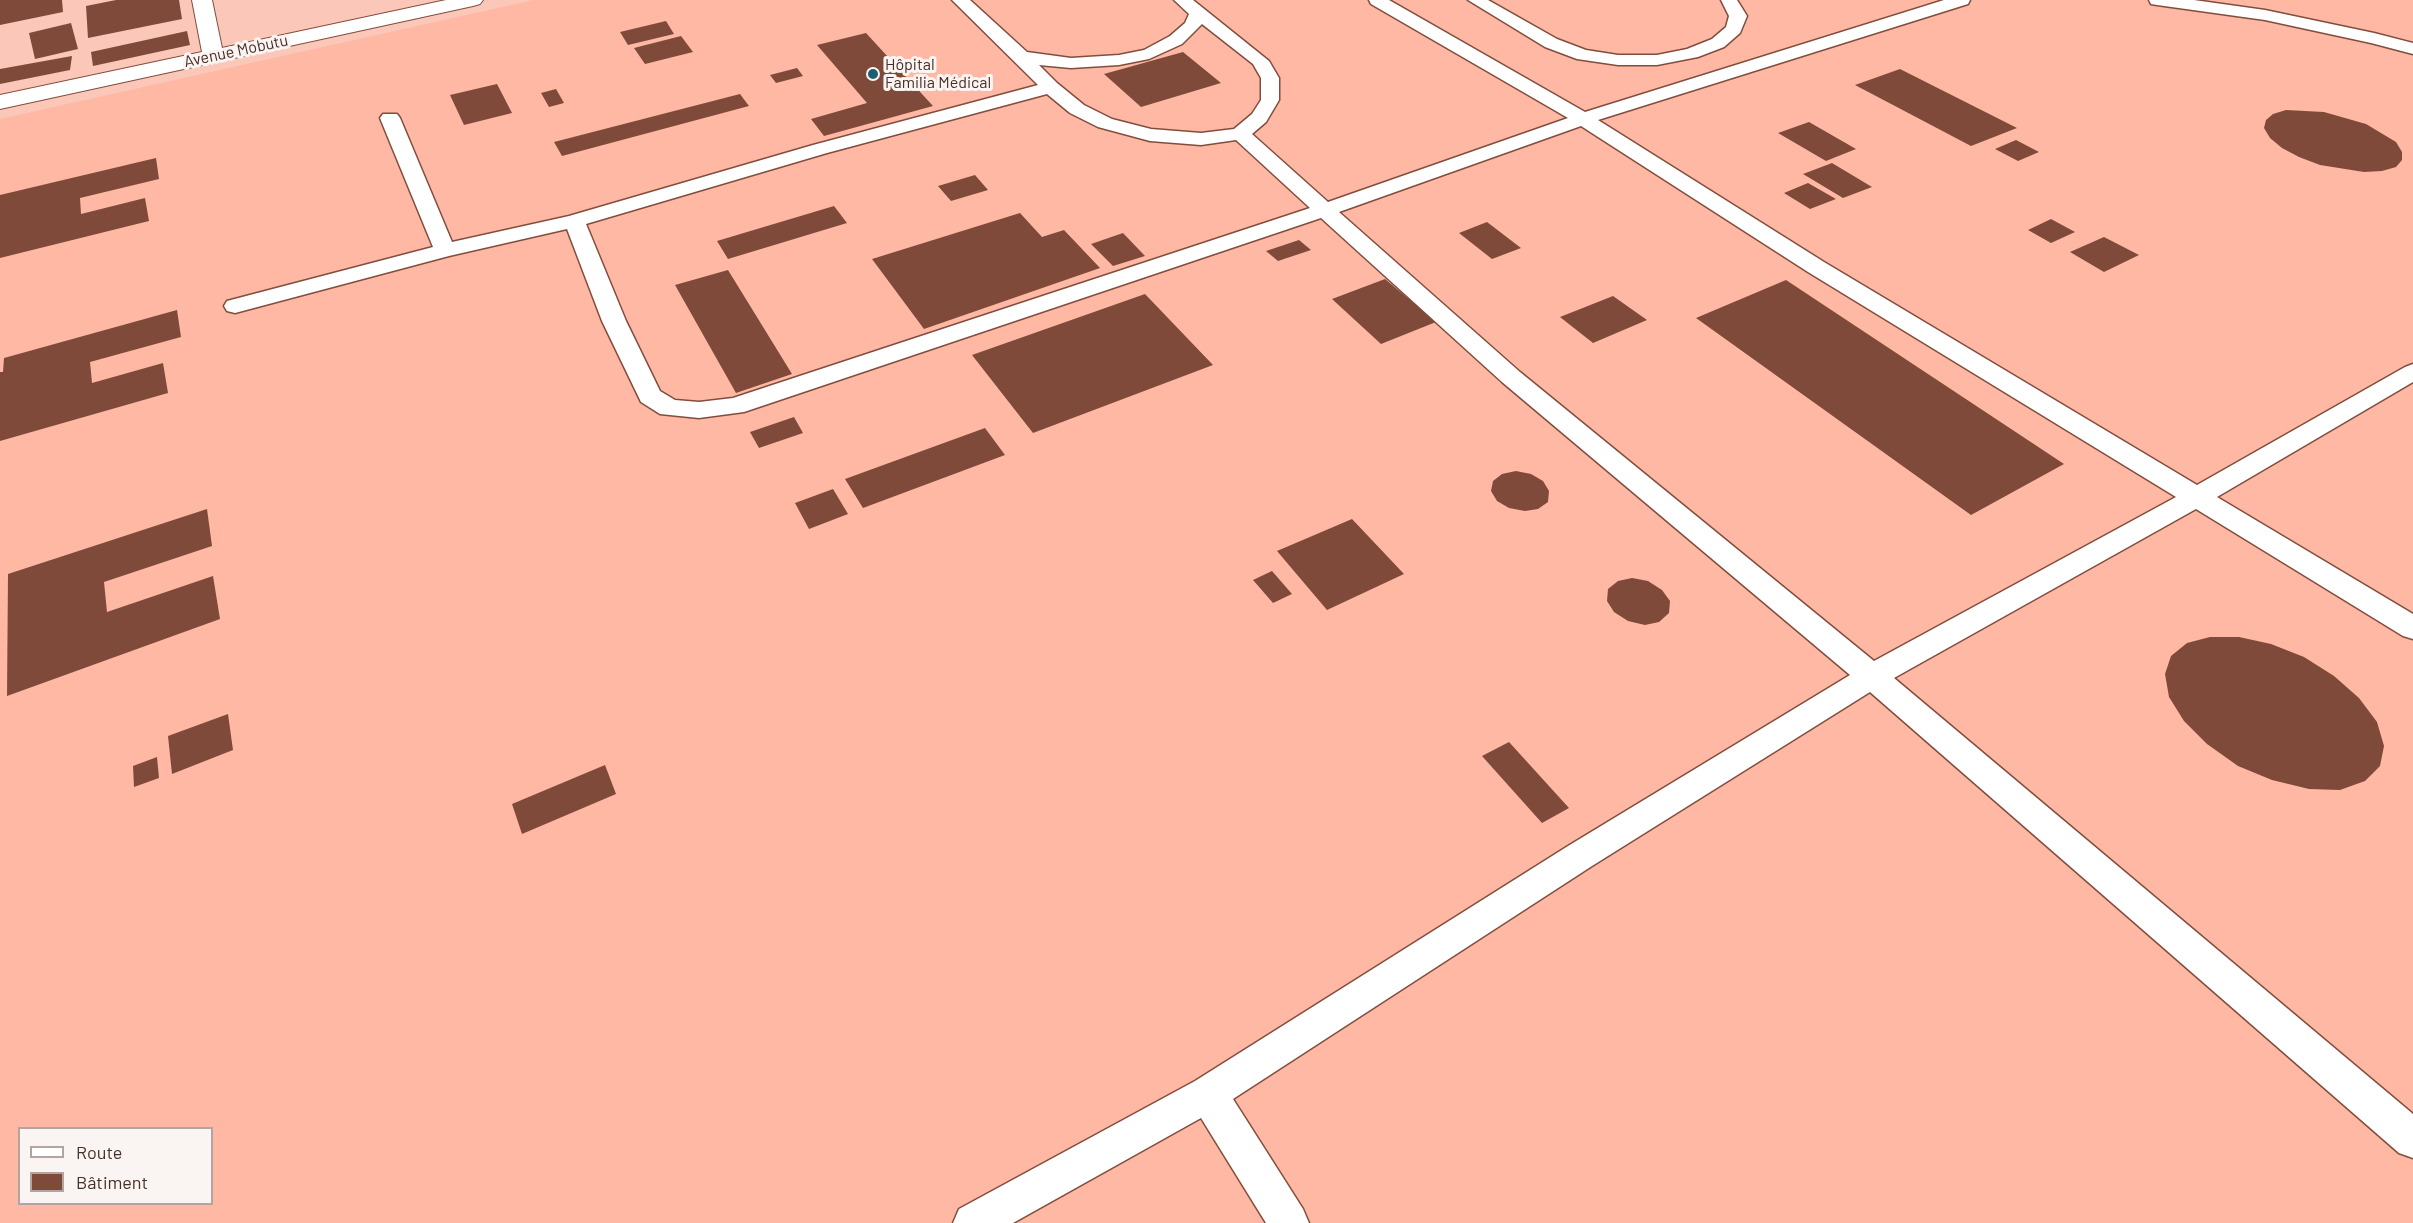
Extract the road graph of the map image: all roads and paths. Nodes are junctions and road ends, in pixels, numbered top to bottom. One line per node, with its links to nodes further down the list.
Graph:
1 (202, 0): 13 (street)
2 (473, 0): 10 (street, Avenue Mobutu)
3 (960, 0): 14 (lane)
4 (1182, 0): 11 (lane)
5 (1377, 0): 18 (lane)
6 (1476, 0): 7 (lane)
7 (1729, 0)
8 (1959, 0): 18 (lane)
9 (2157, 0): 12 (lane)
10 (407, 8): 13 (street, Avenue Mobutu)
11 (1198, 12): 14 (lane); 19 (lane)
12 (2413, 50)
13 (213, 56): 16 (street, Avenue Mobutu)
14 (1022, 57): 15 (lane)
15 (1050, 87): 19 (lane); 21 (lane)
16 (0, 102)
17 (390, 118): 22 (lane)
18 (1583, 119): 20 (lane); 25 (lane)
19 (1240, 134): 20 (lane)
20 (1326, 209): 21 (lane); 27 (lane)
21 (574, 221): 22 (lane)
22 (445, 250): 23 (lane)
23 (235, 306)
24 (2413, 372): 25 (lane)
25 (2196, 497): 26 (lane); 27 (lane)
26 (2413, 628)
27 (1872, 676): 28 (lane); 29 (lane)
28 (1208, 1094): 30 (lane); 31 (lane)
29 (2413, 1139)
30 (973, 1223)
31 (1289, 1223)

